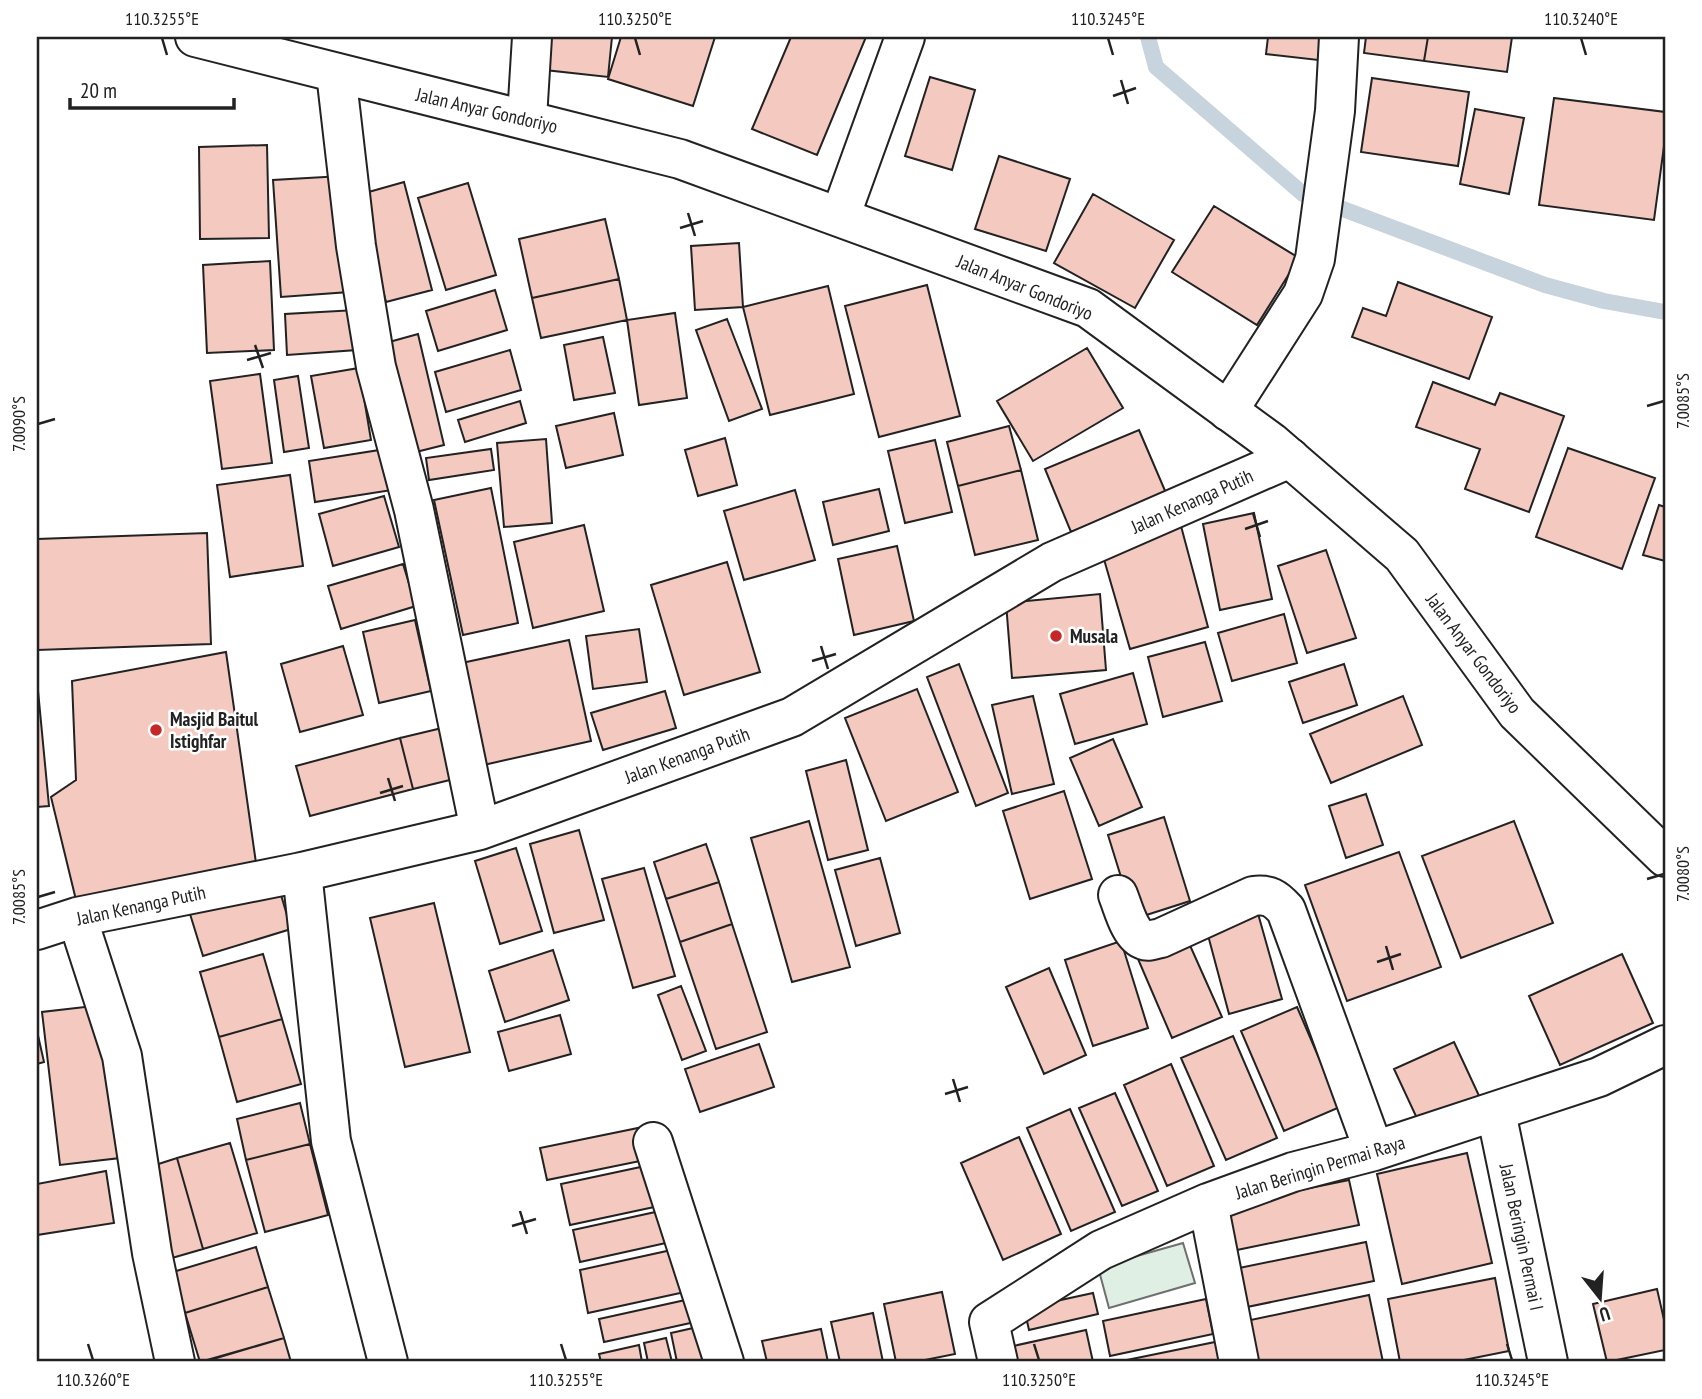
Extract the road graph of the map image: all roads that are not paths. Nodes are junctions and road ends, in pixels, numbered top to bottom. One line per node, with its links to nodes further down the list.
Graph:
1 (195, 37): 5 (street, Jalan Anyar Gondoriyo)
2 (532, 37): 6 (street)
3 (905, 37): 7 (street)
4 (1339, 37): 8 (street)
5 (336, 74): 6 (street, Jalan Anyar Gondoriyo); 10 (street)
6 (527, 118): 7 (street, Jalan Anyar Gondoriyo)
7 (840, 217): 8 (street, Jalan Anyar Gondoriyo)
8 (1228, 411): 9 (street, Jalan Anyar Gondoriyo)
9 (1290, 458): 10 (street, Jalan Kenanga Putih); 11 (street, Jalan Anyar Gondoriyo)
10 (480, 830): 12 (street, Jalan Kenanga Putih)
11 (1665, 858)
12 (302, 872): 14 (street, Jalan Kenanga Putih); 22 (street)
13 (1118, 895): 19 (street)
14 (77, 917): 15 (street, Jalan Kenanga Putih); 21 (street)
15 (37, 930)
16 (1665, 1045): 17 (street, Jalan Beringin Permai Raya)
17 (1496, 1112): 19 (street, Jalan Beringin Permai Raya); 26 (street, Jalan Beringin Permai I)
18 (653, 1142): 23 (street)
19 (1374, 1151): 20 (street, Jalan Beringin Permai Raya)
20 (1208, 1203): 24 (street, Jalan Beringin Permai Raya); 25 (street)
21 (175, 1362)
22 (388, 1362)
23 (724, 1362)
24 (998, 1362)
25 (1239, 1362)
26 (1548, 1362)

